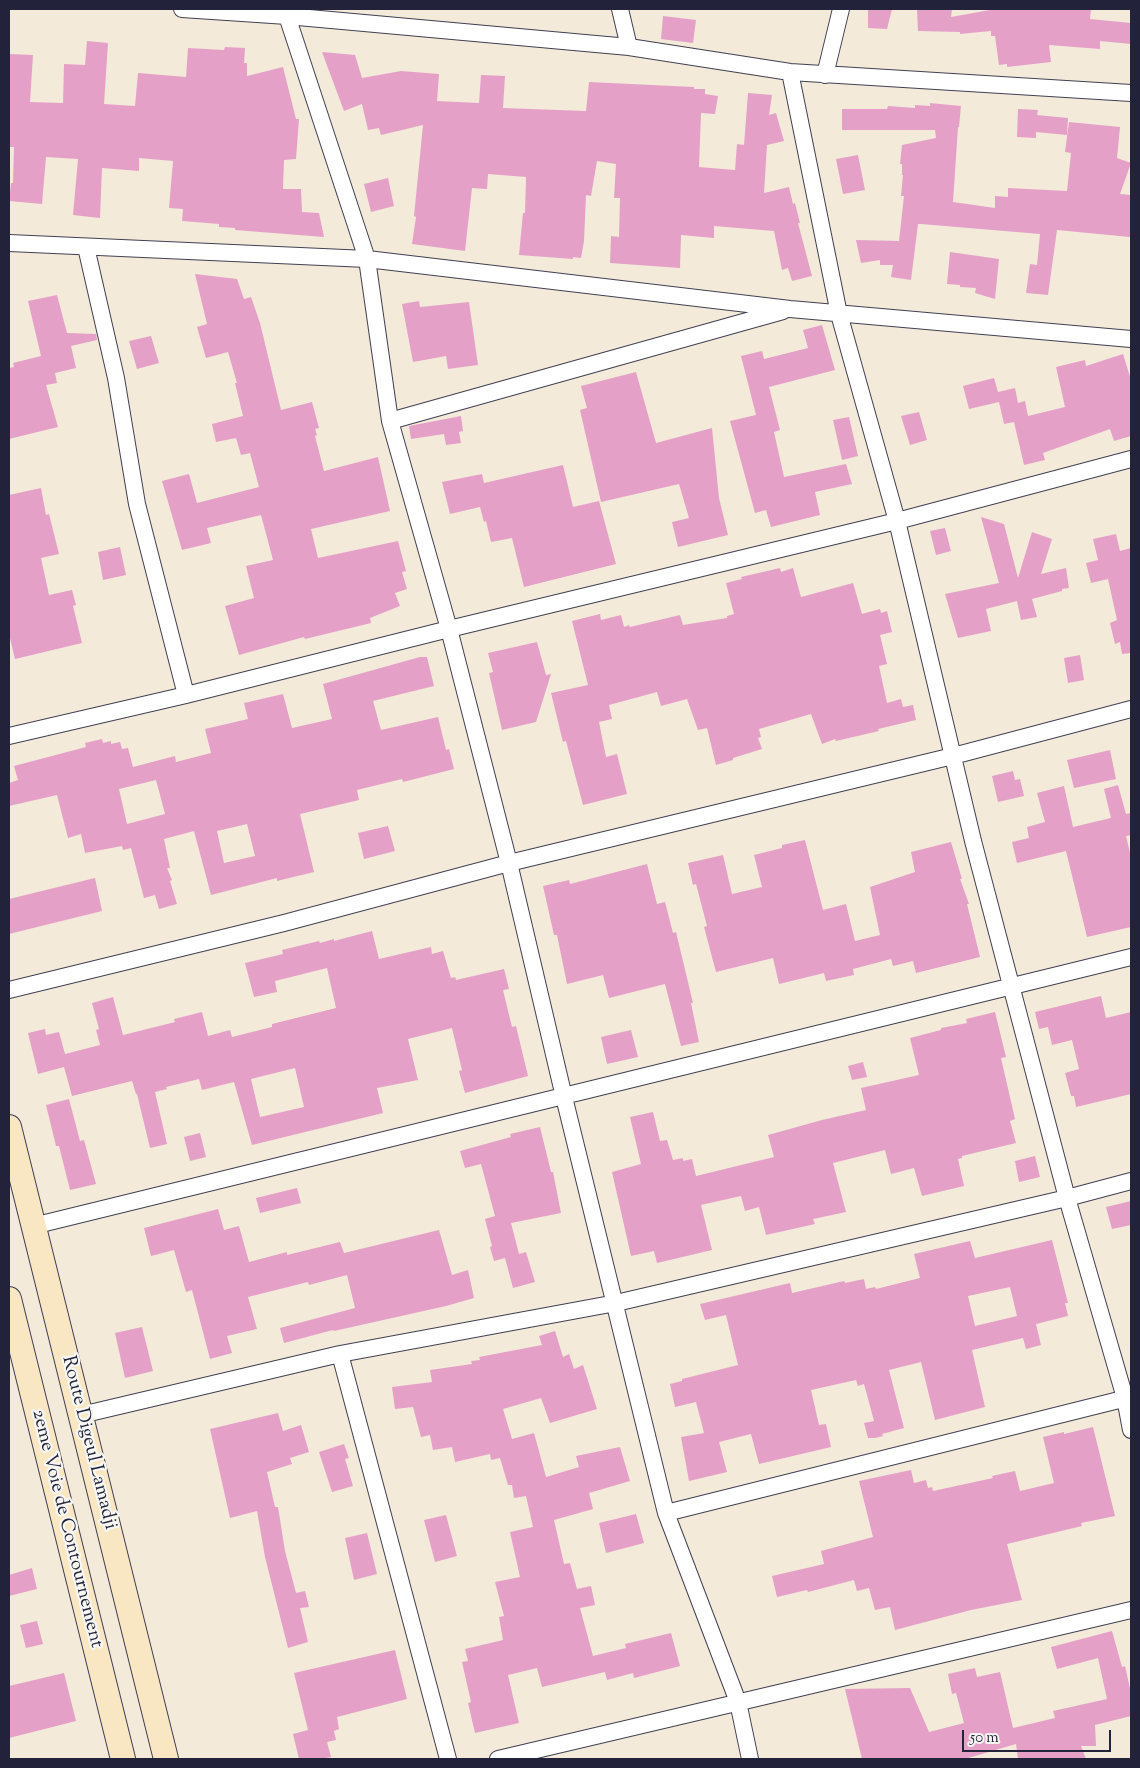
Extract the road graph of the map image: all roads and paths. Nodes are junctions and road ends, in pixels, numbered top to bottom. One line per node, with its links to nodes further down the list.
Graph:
1 (182, 9): 4 (street)
2 (620, 9): 7 (street)
3 (841, 9): 9 (street)
4 (206, 10): 5 (street)
5 (287, 16): 6 (street); 13 (street)
6 (360, 16): 7 (street)
7 (629, 47): 8 (street)
8 (790, 72): 9 (street); 15 (street)
9 (825, 74): 10 (street)
10 (1131, 93)
11 (9, 243): 12 (street)
12 (86, 248): 13 (street); 21 (street)
13 (367, 259): 14 (street); 17 (street)
14 (790, 309): 15 (street); 17 (street)
15 (839, 314): 16 (street); 19 (street)
16 (1131, 339)
17 (390, 421): 20 (street)
18 (1131, 459): 19 (street)
19 (897, 521): 20 (street); 24 (street)
20 (449, 629): 21 (street); 25 (street)
21 (186, 695): 23 (street)
22 (1131, 710): 24 (street)
23 (9, 736)
24 (953, 756): 25 (street); 27 (street)
25 (509, 863): 28 (street); 29 (street)
26 (1131, 957): 27 (street)
27 (1012, 987): 29 (street); 32 (street)
28 (9, 990)
29 (564, 1097): 33 (street); 35 (street)
30 (9, 1127): 33 (main road, Route Digeul Lamadji)
31 (1131, 1181): 32 (street)
32 (1067, 1198): 35 (street); 37 (street)
33 (33, 1226): 38 (main road, Route Digeul Lamadji)
34 (9, 1299): 43 (main road, 2eme Voie de Contournement)
35 (616, 1303): 36 (street); 40 (street)
36 (340, 1354): 38 (street); 45 (street)
37 (1128, 1397): 39 (street); 40 (street)
38 (81, 1415): 44 (main road, Route Digeul Lamadji)
39 (1131, 1430)
40 (666, 1513): 42 (street)
41 (1131, 1610): 42 (street)
42 (738, 1702): 46 (street); 47 (street)
43 (123, 1759)
44 (166, 1759)
45 (448, 1759)
46 (498, 1759)
47 (750, 1759)

